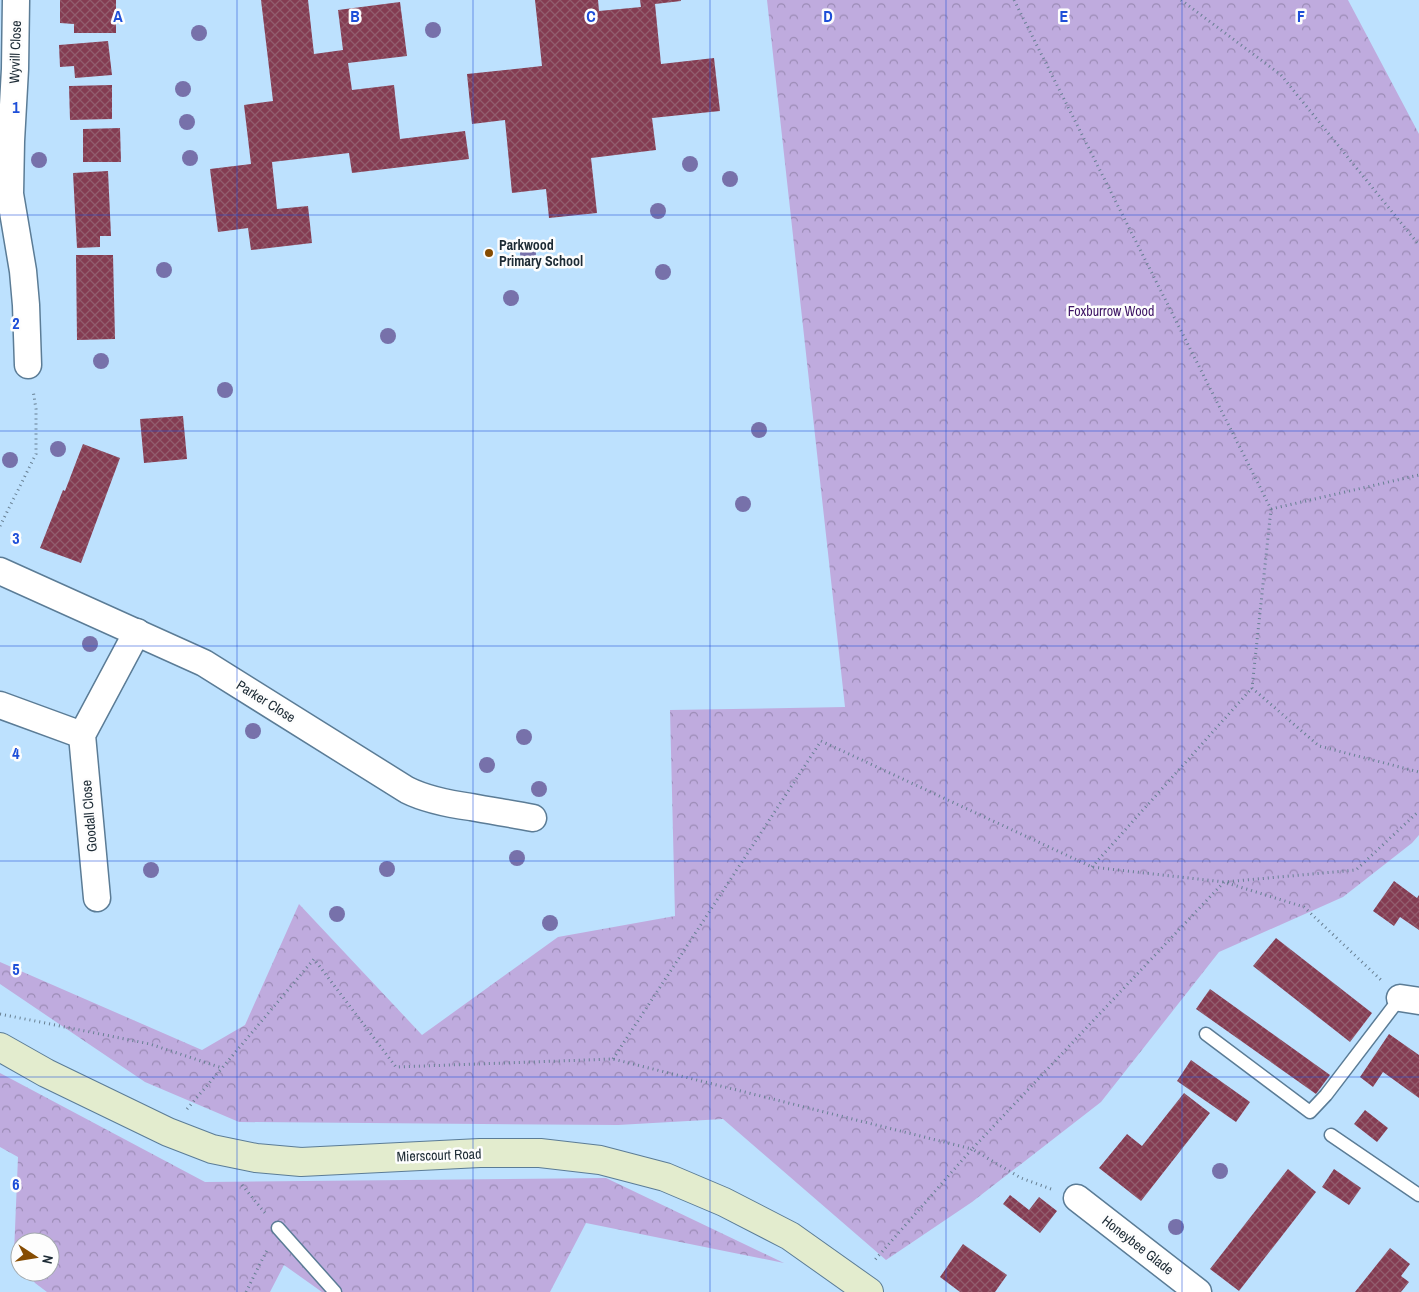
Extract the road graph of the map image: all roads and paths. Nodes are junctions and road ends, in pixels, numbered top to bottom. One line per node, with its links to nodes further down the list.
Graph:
1 (16, 0): 4 (street, Wyvill Close)
2 (1014, 0): 8 (path)
3 (1181, 0): 5 (path)
4 (5, 194): 6 (street, Wyvill Close)
5 (1419, 245)
6 (28, 365): 9 (path)
7 (1419, 475): 8 (path)
8 (1271, 509): 12 (path)
9 (0, 526)
10 (0, 571): 11 (street, Parker Close)
11 (137, 632): 14 (street); 17 (street, Parker Close)
12 (1252, 688): 15 (path); 18 (path)
13 (0, 705): 14 (street)
14 (82, 735): 20 (street, Goodall Close)
15 (1419, 772)
16 (1419, 811): 19 (path)
17 (534, 818)
18 (1092, 867): 19 (path); 25 (path)
19 (1224, 882): 21 (path); 29 (path)
20 (96, 898)
21 (1410, 999): 23 (lane)
22 (0, 1014): 26 (path)
23 (1206, 1034)
24 (0, 1047): 27 (street, Mierscourt Road)
25 (613, 1059): 26 (path); 29 (path)
26 (222, 1068): 27 (path)
27 (168, 1132): 34 (street, Mierscourt Road)
28 (1331, 1135): 31 (lane)
29 (972, 1149): 32 (path); 34 (path)
30 (242, 1185): 33 (path)
31 (1419, 1195)
32 (1077, 1198): 37 (street, Honeybee Glade)
33 (278, 1228): 35 (path); 36 (lane)
34 (862, 1287)
35 (246, 1292)
36 (336, 1292)
37 (1198, 1292)

